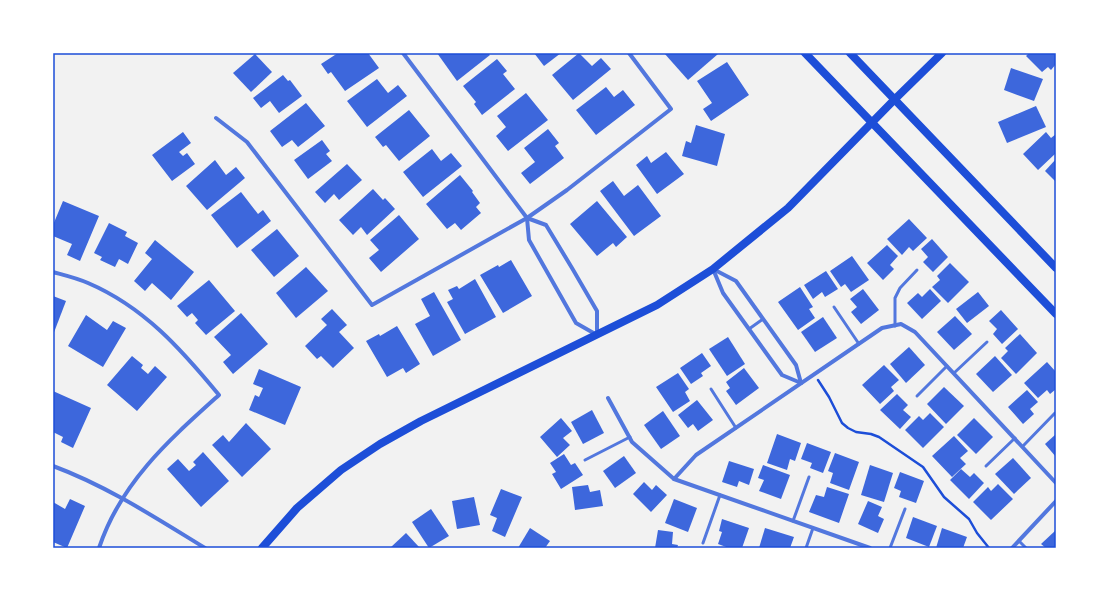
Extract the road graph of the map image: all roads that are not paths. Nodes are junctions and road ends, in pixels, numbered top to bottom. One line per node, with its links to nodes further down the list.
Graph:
1 (403, 53): 9 (street)
2 (629, 53): 9 (street)
3 (805, 53): 8 (main road)
4 (850, 53): 6 (main road)
5 (942, 53): 6 (main road)
6 (894, 100): 8 (main road); 10 (main road)
7 (216, 118): 9 (street)
8 (872, 123): 11 (main road); 15 (main road)
9 (527, 218): 19 (street); 19 (street)
10 (1056, 268)
11 (713, 269): 16 (street); 18 (street); 19 (main road)
12 (917, 270): 17 (lane)
13 (53, 272): 40 (street)
14 (834, 307): 21 (lane)
15 (1056, 314)
16 (763, 319): 18 (lane); 24 (street)
17 (895, 326): 21 (street); 22 (street)
18 (749, 329): 24 (street)
19 (597, 335): 49 (main road)
20 (987, 342): 23 (lane)
21 (859, 344): 24 (street)
22 (947, 366): 23 (street); 26 (lane)
23 (954, 373): 31 (street)
24 (801, 383): 29 (street)
25 (711, 389): 29 (lane)
26 (917, 396)
27 (608, 398): 30 (street)
28 (1056, 413): 32 (lane)
29 (736, 428): 37 (street)
30 (630, 437): 33 (lane); 37 (street)
31 (1015, 438): 32 (street); 35 (lane)
32 (1023, 446): 38 (street)
33 (585, 460)
34 (53, 466): 40 (street)
35 (986, 466)
36 (809, 477): 43 (lane)
37 (674, 478): 39 (street)
38 (1056, 483)
39 (720, 495): 43 (street); 46 (lane)
40 (122, 498): 47 (street); 48 (street)
41 (1056, 501): 45 (street)
42 (905, 509): 52 (lane)
43 (793, 521): 44 (street)
44 (813, 528): 50 (lane); 51 (street)
45 (1019, 541): 53 (street); 54 (lane)
46 (703, 543)
47 (99, 548)
48 (205, 548)
49 (262, 548)
50 (806, 548)
51 (870, 548)
52 (890, 548)
53 (1012, 548)
54 (1026, 548)

